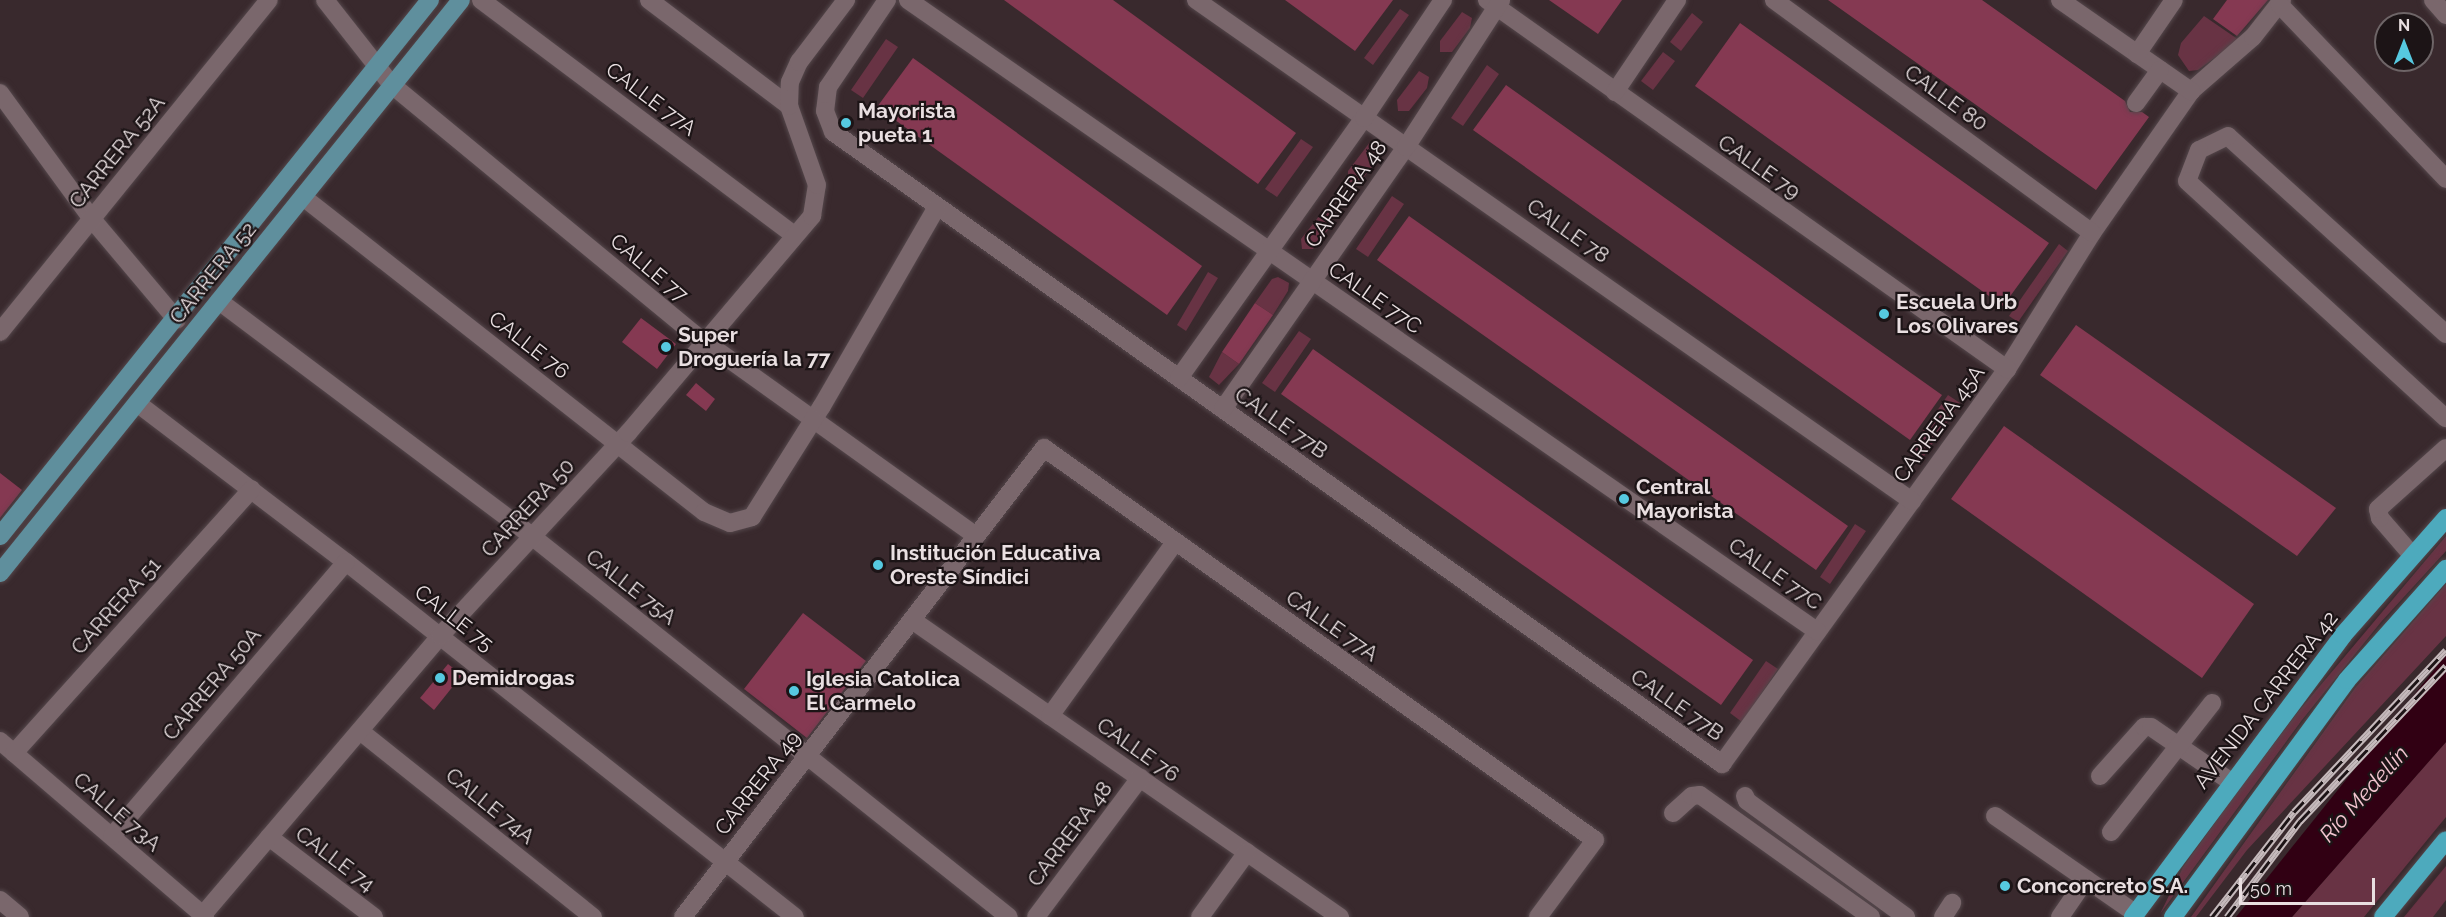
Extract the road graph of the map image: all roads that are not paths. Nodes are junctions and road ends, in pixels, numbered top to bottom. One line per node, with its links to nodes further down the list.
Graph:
1 (269, 0): 34 (street, CARRERA 52A)
2 (325, 0): 21 (street, CALLE 77)
3 (430, 0): 21 (main road, CARRERA 52)
4 (461, 0): 23 (main road, CARRERA 52)
5 (481, 0): 36 (street, CALLE 77A)
6 (649, 0): 28 (street)
7 (846, 0): 28 (street)
8 (887, 0): 33 (street, CALLE 77B)
9 (908, 0): 37 (street, CALLE 77C)
10 (1197, 0): 29 (street, CALLE 78)
11 (1443, 0): 29 (street, CARRERA 48)
12 (1677, 0): 25 (street)
13 (1774, 0): 35 (street, CALLE 80)
14 (2060, 0): 20 (street)
15 (2174, 0): 20 (street)
16 (2433, 0): 19 (street)
17 (1495, 2): 25 (street, CALLE 79); 30 (street, CARRERA 48)
18 (2280, 2): 24 (street, CARRERA 45A); 31 (street)
19 (2446, 15)
20 (2137, 54): 22 (street)
21 (378, 67): 23 (street, CALLE 77); 40 (main road, CARRERA 52)
22 (2160, 70): 24 (street); 27 (street)
23 (392, 85): 32 (main road, CARRERA 52); 43 (street, CALLE 77)
24 (2191, 91): 35 (street, CARRERA 45A)
25 (1615, 92): 44 (street, CALLE 79)
26 (0, 93): 34 (street)
27 (2136, 103)
28 (789, 106): 36 (street, CARRERA 50)
29 (1364, 118): 30 (street, CALLE 78); 37 (street, CARRERA 48)
30 (1406, 147): 38 (street, CARRERA 48); 54 (street, CALLE 78)
31 (2446, 179)
32 (303, 197): 39 (main road, CARRERA 52); 50 (street, CALLE 76)
33 (937, 207): 45 (street, CALLE 77B); 49 (street)
34 (91, 218): 40 (street); 41 (street, CARRERA 52A)
35 (2092, 233): 44 (street, CARRERA 45A)
36 (794, 235): 43 (street, CARRERA 50)
37 (1270, 251): 38 (street, CALLE 77C); 45 (street, CARRERA 48)
38 (1312, 281): 47 (street, CARRERA 48); 65 (street, CALLE 77C)
39 (219, 301): 46 (main road, CARRERA 52); 58 (street, CALLE 75A)
40 (177, 320): 56 (main road, CARRERA 52)
41 (3, 322)
42 (2446, 334): 48 (street)
43 (705, 341): 49 (street, CALLE 77); 50 (street, CARRERA 50)
44 (2007, 369): 54 (street, CARRERA 45A)
45 (1179, 378): 47 (street, CALLE 77B)
46 (137, 403): 53 (street, CALLE 75); 63 (main road, CARRERA 52)
47 (1223, 410): 74 (street, CALLE 77B)
48 (2446, 418)
49 (812, 422): 50 (street, CALLE 76); 57 (street, CALLE 77)
50 (618, 443): 58 (street, CARRERA 50)
51 (1044, 448): 57 (street, CARRERA 49); 59 (street, CALLE 77A)
52 (2446, 448): 60 (street)
53 (252, 489): 61 (street, CALLE 75); 72 (street, CARRERA 51)
54 (1912, 501): 65 (street, CARRERA 45A)
55 (2446, 518): 60 (highway, AVENIDA CARRERA 42)
56 (0, 536)
57 (976, 536): 64 (street, CARRERA 49)
58 (531, 538): 66 (street, CARRERA 50); 73 (street, CALLE 75A)
59 (1175, 542): 68 (street); 100 (street, CALLE 77A)
60 (2412, 555): 77 (highway, AVENIDA CARRERA 42)
61 (346, 562): 66 (street, CALLE 75); 82 (street, CARRERA 50A)
62 (2446, 568): 104 (highway)
63 (0, 573)
64 (912, 620): 68 (street, CALLE 76); 73 (street, CARRERA 49)
65 (1817, 631): 74 (street, CARRERA 45A)
66 (440, 636): 69 (street, CARRERA 50); 86 (street, CALLE 75)
67 (2212, 703): 71 (street)
68 (1050, 716): 76 (street, CALLE 76)
69 (360, 731): 83 (street, CARRERA 50); 93 (street, CALLE 74A)
70 (0, 741): 72 (street, CALLE 73A)
71 (2178, 746): 75 (street); 77 (street); 81 (street)
72 (15, 753): 82 (street, CALLE 73A)
73 (807, 756): 86 (street, CARRERA 49); 96 (street, CALLE 75A)
74 (1722, 764)
75 (2100, 776)
76 (1140, 778): 85 (street, CALLE 76); 97 (street, CARRERA 48)
77 (2230, 781): 90 (highway, AVENIDA CARRERA 42)
78 (1745, 796): 102 (street)
79 (1673, 813): 101 (street)
80 (1995, 816): 87 (street)
81 (2111, 832)
82 (112, 836): 89 (street, CALLE 73A)
83 (269, 837): 89 (street, CARRERA 50); 92 (street, CALLE 74)
84 (2446, 840): 105 (highway)
85 (1247, 852): 98 (street); 99 (street, CALLE 76)
86 (726, 861): 94 (street, CARRERA 49); 95 (street, CALLE 75)
87 (2086, 879): 90 (street); 103 (street)
88 (0, 900): 91 (street)
89 (203, 916)
90 (2134, 916)
91 (20, 917)
92 (374, 917)
93 (593, 917)
94 (683, 917)
95 (795, 917)
96 (1009, 917)
97 (1036, 917)
98 (1200, 917)
99 (1340, 917)
100 (1538, 917)
101 (1871, 917)
102 (1906, 917)
103 (2060, 917)
104 (2173, 917)
105 (2383, 917)

